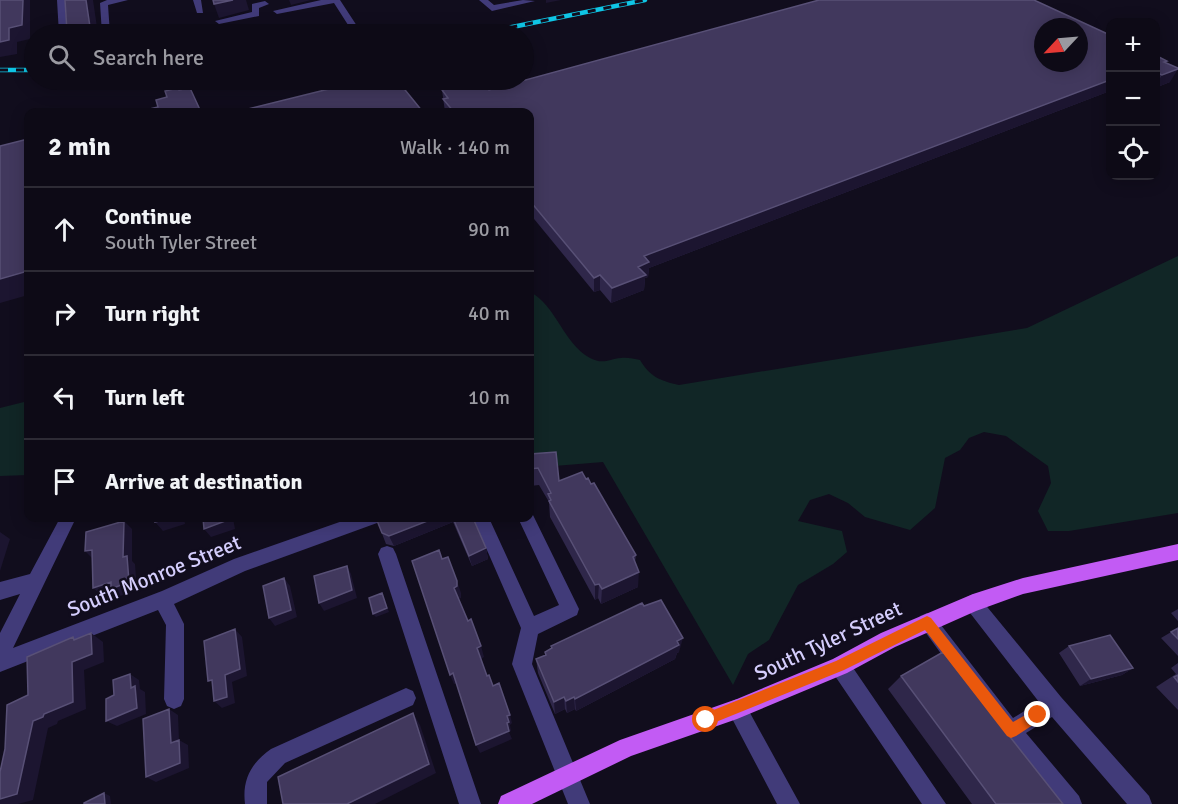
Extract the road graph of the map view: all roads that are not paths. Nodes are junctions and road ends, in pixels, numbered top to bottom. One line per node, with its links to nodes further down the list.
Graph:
1 (61, 0): 10 (street)
2 (124, 0): 11 (street)
3 (197, 0): 8 (street)
4 (335, 0): 6 (street); 12 (street)
5 (483, 0): 7 (street)
6 (264, 2): 9 (street)
7 (531, 2)
8 (200, 11)
9 (219, 21)
10 (62, 24)
11 (105, 24)
12 (352, 24)
13 (66, 522): 19 (street)
14 (359, 522): 21 (street, South Monroe Street)
15 (483, 522): 24 (street)
16 (528, 522): 24 (street)
17 (1178, 552): 22 (main road, South Tyler Street)
18 (387, 554): 35 (street)
19 (36, 581): 20 (street); 25 (street)
20 (0, 591)
21 (162, 600): 26 (street, South Monroe Street); 29 (street)
22 (973, 603): 23 (main road, South Tyler Street); 30 (street)
23 (927, 622): 27 (main road, South Tyler Street); 32 (street)
24 (530, 628): 33 (street)
25 (0, 653)
26 (0, 662)
27 (840, 666): 31 (main road, South Tyler Street); 39 (street)
28 (406, 698): 34 (street)
29 (174, 699)
30 (1054, 704): 32 (street); 41 (street)
31 (737, 709): 33 (main road, South Tyler Street); 38 (street)
32 (1011, 731): 40 (street)
33 (567, 775): 36 (main road, South Tyler Street); 37 (street)
34 (255, 804)
35 (470, 804)
36 (509, 804)
37 (579, 804)
38 (789, 804)
39 (935, 804)
40 (1071, 804)
41 (1141, 804)

